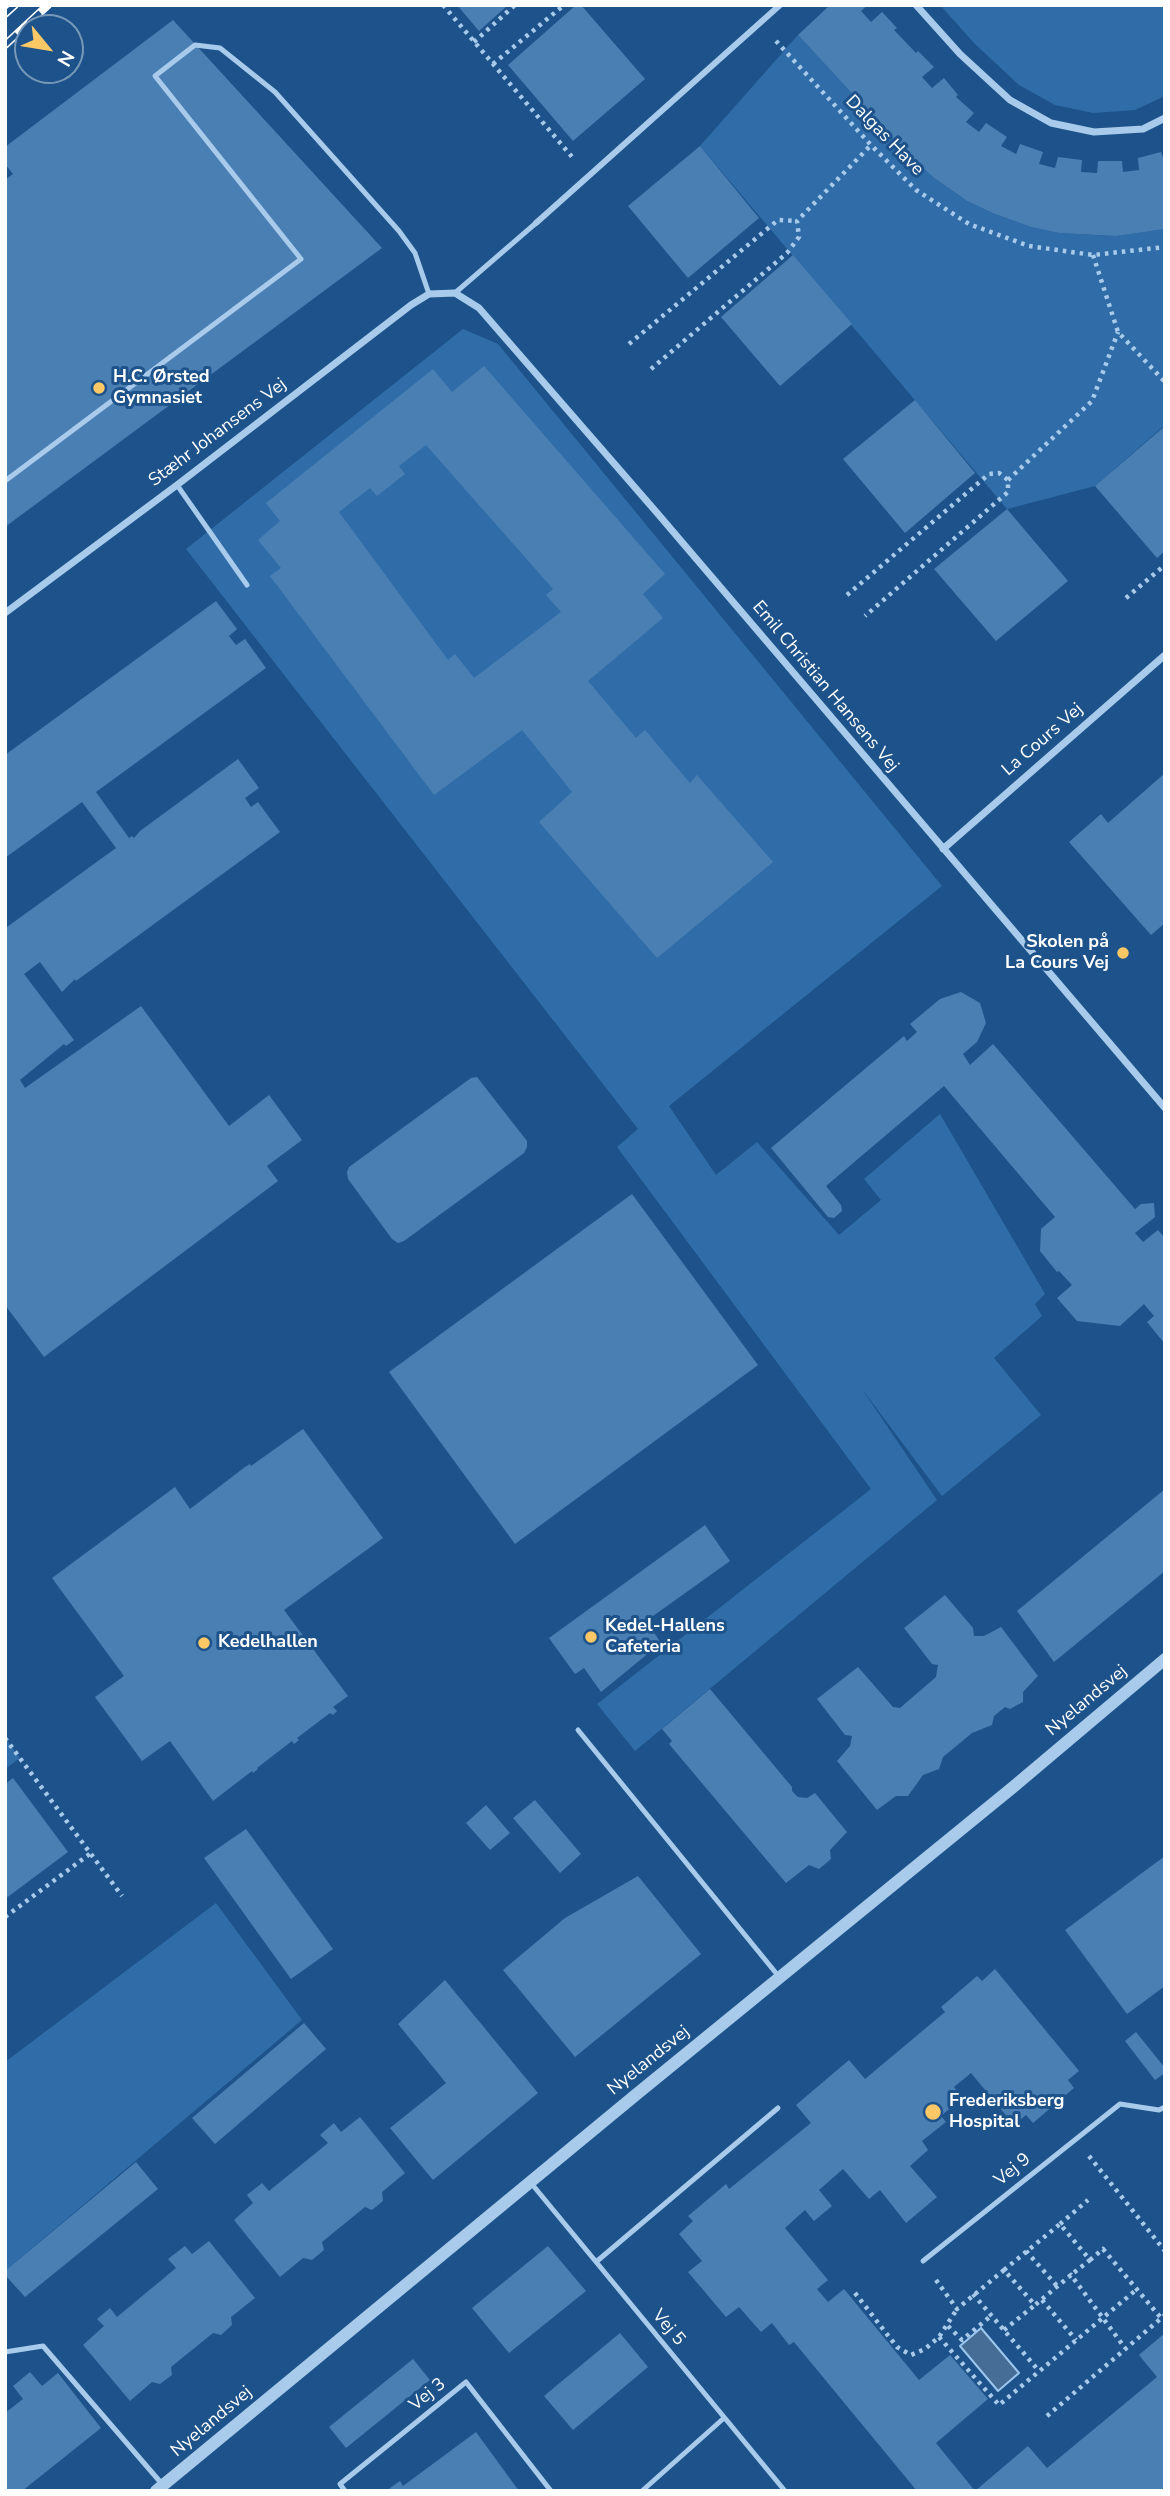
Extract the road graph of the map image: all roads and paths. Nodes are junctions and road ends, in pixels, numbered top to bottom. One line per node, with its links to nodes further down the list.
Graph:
1 (443, 5): 7 (path)
2 (515, 5): 7 (path)
3 (564, 5): 8 (path)
4 (780, 5): 6 (street)
5 (916, 5): 9 (street)
6 (760, 23): 10 (path, Dalgas Have); 11 (street)
7 (474, 41): 8 (path)
8 (493, 64): 11 (path)
9 (1165, 118)
10 (871, 145): 12 (path); 15 (path, Dalgas Have)
11 (590, 177): 13 (street)
12 (797, 222): 19 (path); 20 (path)
13 (536, 223): 16 (lane)
14 (1165, 247): 15 (path, Dalgas Have)
15 (1093, 255): 18 (path)
16 (455, 293): 17 (street); 32 (street, Emil Christian Hansens Vej)
17 (429, 294): 23 (lane); 24 (street, Stæhr Johansens Vej)
18 (1118, 332): 21 (path); 22 (path)
19 (629, 344)
20 (651, 369)
21 (1165, 382)
22 (1007, 480): 27 (path); 30 (path)
23 (5, 481)
24 (177, 485): 26 (lane); 29 (street, Stæhr Johansens Vej)
25 (1165, 565): 28 (path)
26 (247, 585)
27 (846, 595)
28 (1126, 598)
29 (5, 613)
30 (865, 616)
31 (1165, 655): 32 (street, La Cours Vej)
32 (943, 849): 33 (street, Emil Christian Hansens Vej)
33 (1165, 1108)
34 (1165, 1659): 40 (street, Nyelandsvej)
35 (578, 1730): 40 (lane)
36 (5, 1738): 37 (path)
37 (91, 1853): 38 (path); 39 (path)
38 (122, 1896)
39 (5, 1917)
40 (780, 1978): 44 (street, Nyelandsvej)
41 (1165, 2107): 43 (lane, Vej 9)
42 (778, 2108): 51 (lane)
43 (1075, 2138): 48 (path); 50 (lane, Vej 9)
44 (530, 2183): 51 (lane, Vej 5); 73 (street, Nyelandsvej)
45 (1088, 2200): 46 (path)
46 (1060, 2224): 47 (path); 49 (path)
47 (1026, 2251): 52 (path); 54 (path)
48 (1165, 2252)
49 (1090, 2260): 53 (path); 55 (path)
50 (923, 2261): 60 (path)
51 (596, 2262): 72 (lane, Vej 5)
52 (1004, 2270): 57 (path); 59 (path)
53 (1071, 2275): 54 (path); 63 (path)
54 (1058, 2287): 58 (path)
55 (1136, 2290): 62 (path); 63 (path)
56 (855, 2293): 66 (path)
57 (974, 2294): 60 (path); 61 (path)
58 (1042, 2300): 59 (path); 67 (path)
59 (1035, 2305): 65 (path)
60 (957, 2309): 64 (path)
61 (992, 2315): 64 (path); 65 (path)
62 (1163, 2316): 68 (path)
63 (1103, 2317): 67 (path); 68 (path)
64 (947, 2326): 66 (path)
65 (1004, 2330): 70 (path)
66 (939, 2337): 70 (path)
67 (1076, 2340): 70 (path)
68 (1125, 2348): 71 (path)
69 (5, 2352): 73 (lane)
70 (1039, 2371)
71 (1047, 2416)
72 (724, 2418): 76 (lane); 77 (lane, Vej 5)
73 (160, 2488)
74 (345, 2491): 75 (lane, Vej 3)
75 (551, 2491)
76 (642, 2491)
77 (785, 2491)

